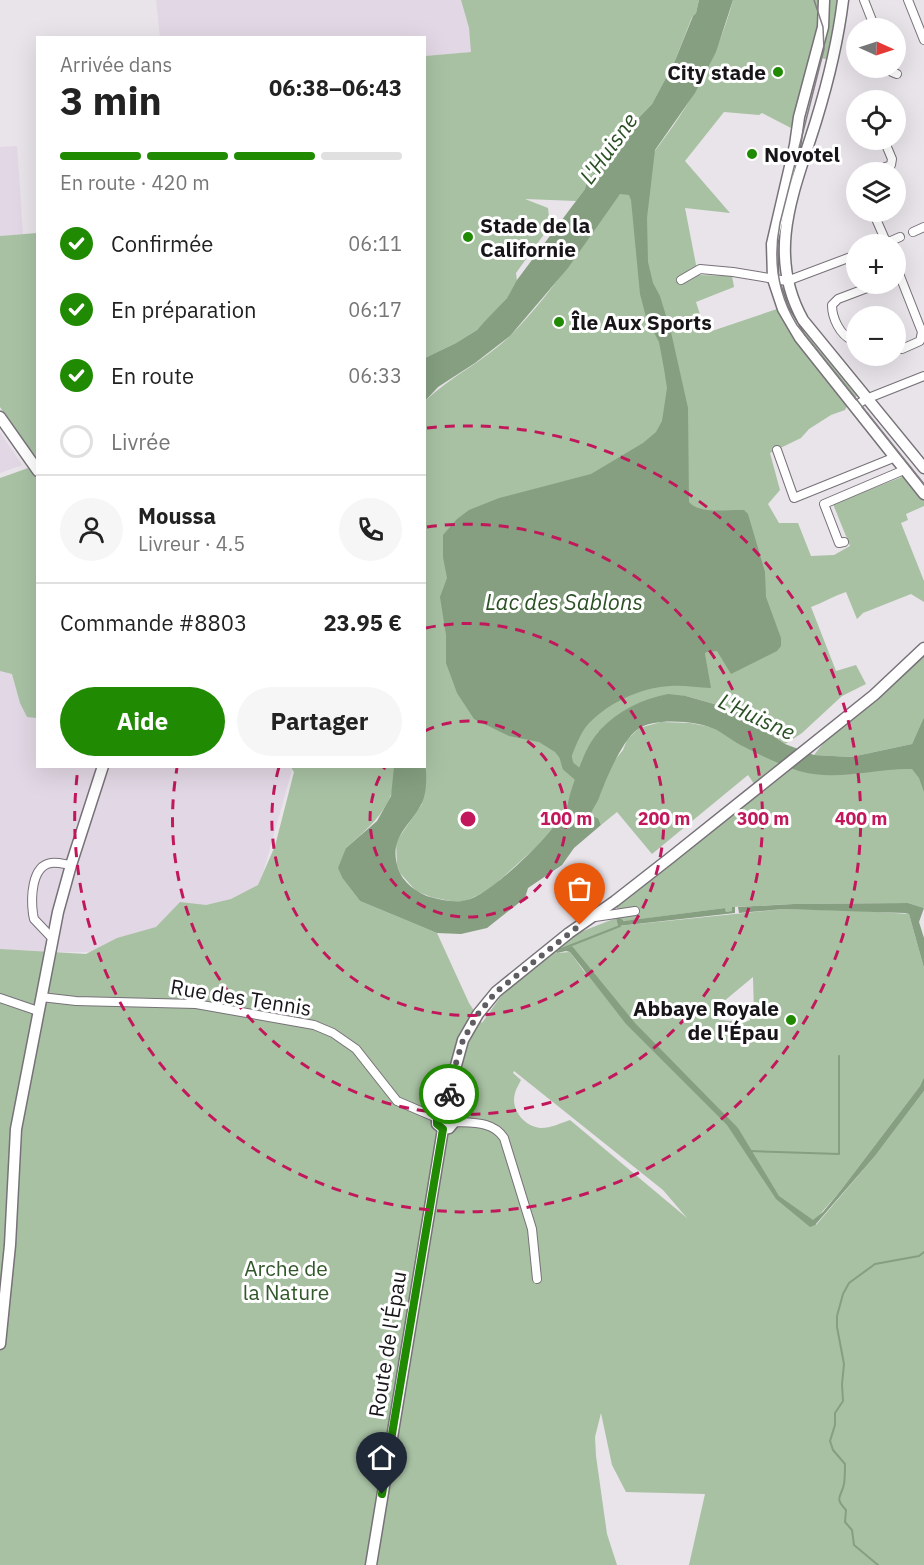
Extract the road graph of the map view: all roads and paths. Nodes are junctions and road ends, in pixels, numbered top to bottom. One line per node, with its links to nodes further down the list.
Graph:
1 (824, 0): 10 (street)
2 (843, 0): 12 (street)
3 (864, 0): 5 (street)
4 (908, 0): 6 (street)
5 (871, 18)
6 (924, 40)
7 (923, 231): 8 (street)
8 (912, 232)
9 (846, 259): 12 (street)
10 (772, 279): 11 (street); 12 (street); 19 (street)
11 (681, 280)
12 (787, 281): 18 (street)
13 (906, 291): 16 (street)
14 (851, 294): 15 (street)
15 (846, 337)
16 (906, 347)
17 (924, 376): 18 (street)
18 (866, 399): 19 (street); 24 (street)
19 (855, 406): 22 (street)
20 (0, 417): 23 (street)
21 (777, 450): 22 (street)
22 (893, 458): 25 (street)
23 (36, 468)
24 (924, 468)
25 (904, 470): 26 (street); 27 (street)
26 (924, 494)
27 (844, 542)
28 (924, 648): 32 (street)
29 (102, 768): 30 (street)
30 (70, 865): 33 (street); 34 (street)
31 (635, 910): 32 (street)
32 (592, 917): 39 (street)
33 (56, 920): 34 (street); 35 (street)
34 (39, 924): 35 (street)
35 (52, 938): 36 (street)
36 (41, 997): 38 (street); 40 (street, Rue des Tennis)
37 (0, 998): 38 (street)
38 (38, 1011): 44 (street)
39 (447, 1112): 40 (street); 41 (street)
40 (437, 1118): 42 (street)
41 (454, 1122): 42 (street); 43 (street)
42 (443, 1129): 45 (street, Route de l'Épau)
43 (537, 1279)
44 (0, 1344)
45 (371, 1565)

